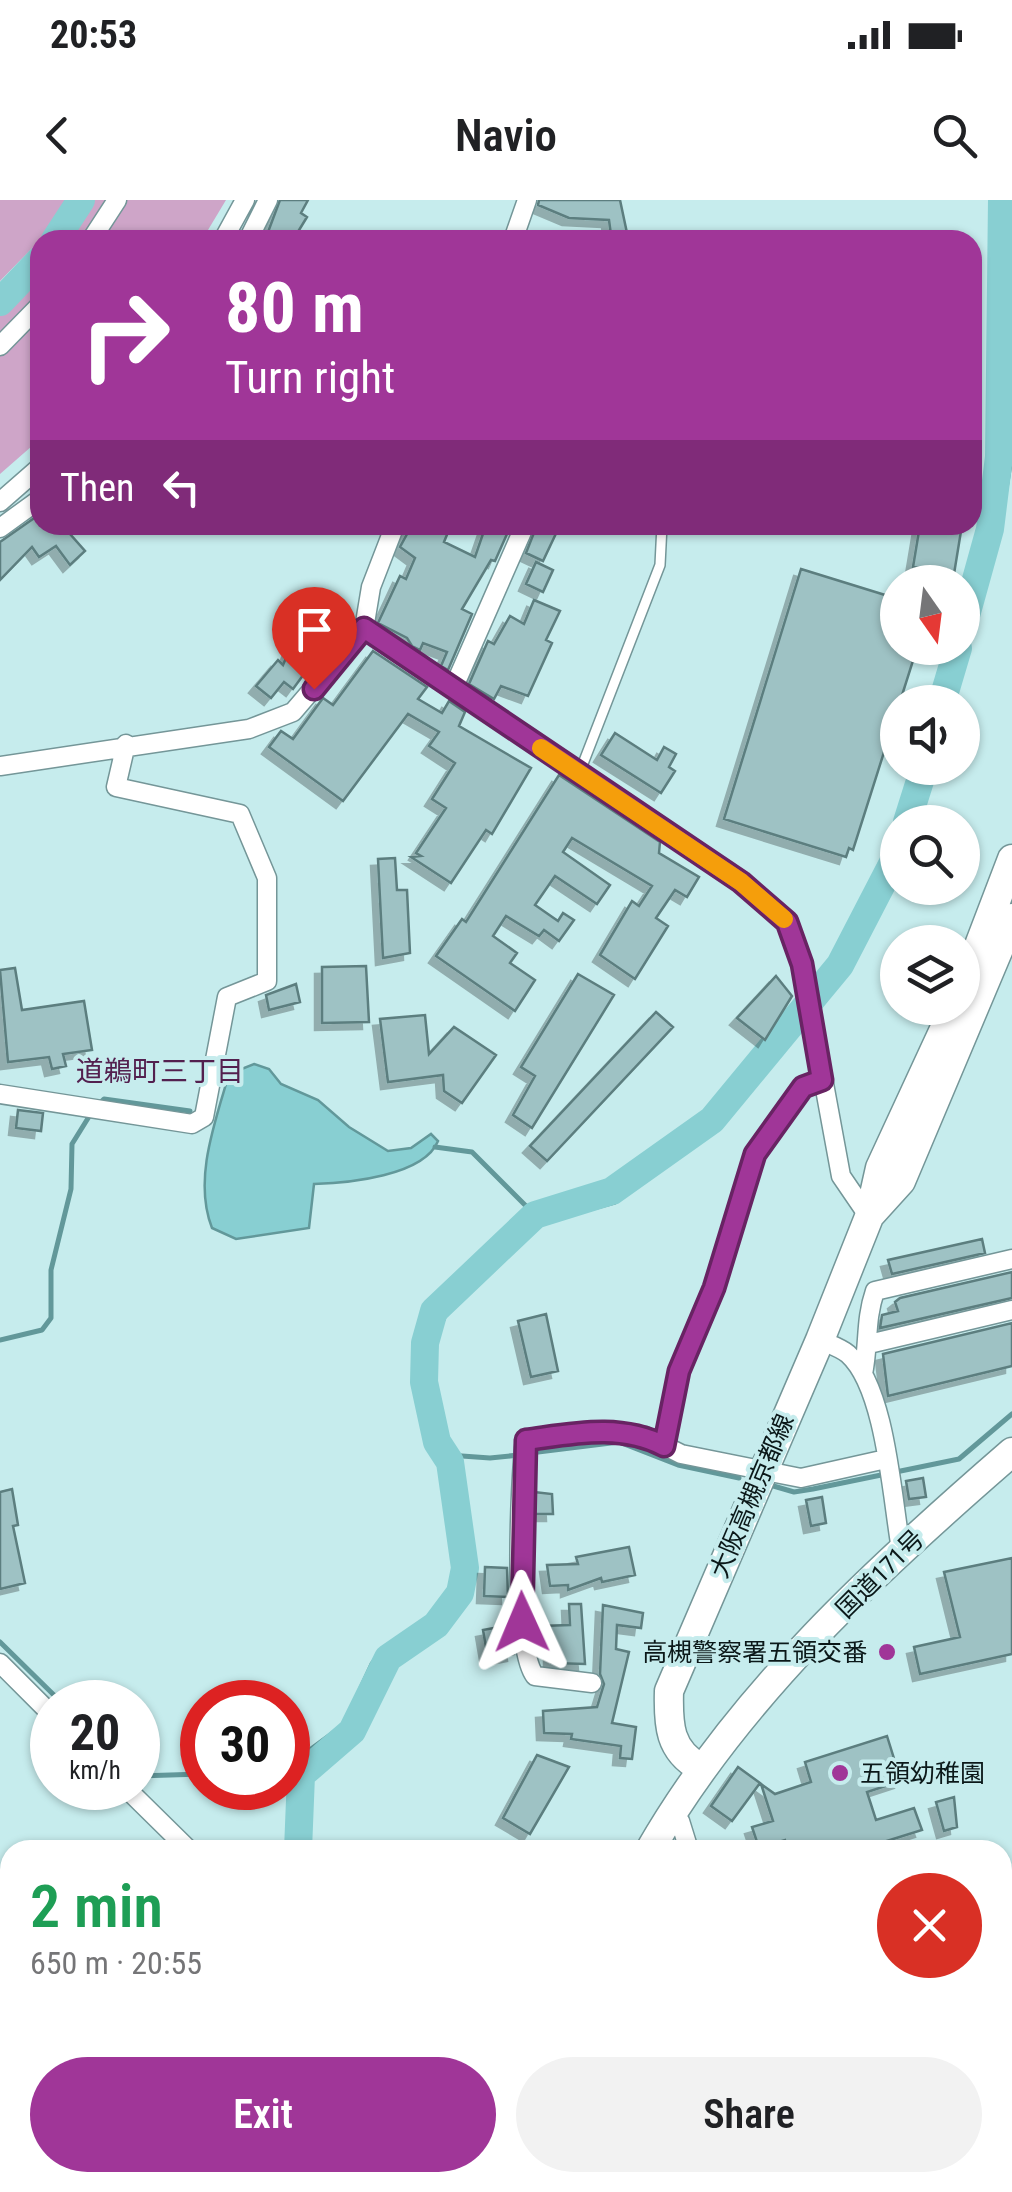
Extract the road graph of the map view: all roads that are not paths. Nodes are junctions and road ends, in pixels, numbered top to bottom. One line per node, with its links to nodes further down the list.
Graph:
1 (116, 200): 5 (street)
2 (245, 200): 6 (street); 7 (street)
3 (268, 200): 8 (street)
4 (526, 200): 9 (street)
5 (96, 230)
6 (229, 230)
7 (240, 230)
8 (253, 230)
9 (516, 230)
10 (30, 315): 11 (street)
11 (0, 346)
12 (30, 476): 13 (street)
13 (0, 502)
14 (30, 506): 15 (street)
15 (0, 528)
16 (391, 535): 19 (street)
17 (518, 535): 20 (street)
18 (662, 535): 23 (lane)
19 (364, 628): 20 (street); 21 (street)
20 (453, 689): 23 (street)
21 (126, 744): 22 (street); 29 (street)
22 (0, 766)
23 (579, 774): 28 (street)
24 (1012, 859): 26 (main road)
25 (1012, 918): 30 (main road, 大阪高槻京都線)
26 (980, 942)
27 (946, 1025): 30 (main road, 大阪高槻京都線)
28 (822, 1080): 30 (street); 36 (street)
29 (0, 1094)
30 (869, 1217): 33 (main road, 大阪高槻京都線)
31 (1012, 1260): 34 (street)
32 (1012, 1310): 34 (street)
33 (820, 1340): 35 (street); 39 (main road, 大阪高槻京都線)
34 (869, 1344): 35 (street)
35 (863, 1374): 38 (street)
36 (664, 1446): 39 (street); 42 (street)
37 (1012, 1452): 40 (main road, 国道171号)
38 (886, 1462): 39 (street); 40 (street)
39 (764, 1468): 44 (main road, 大阪高槻京都線)
40 (900, 1549): 44 (main road, 国道171号)
41 (0, 1663): 43 (street)
42 (592, 1683)
43 (30, 1693)
44 (701, 1768): 46 (main road, 国道171号)
45 (148, 1810): 47 (street)
46 (670, 1815): 48 (main road, 国道171号); 49 (street)
47 (179, 1840)
48 (656, 1840)
49 (687, 1840)

